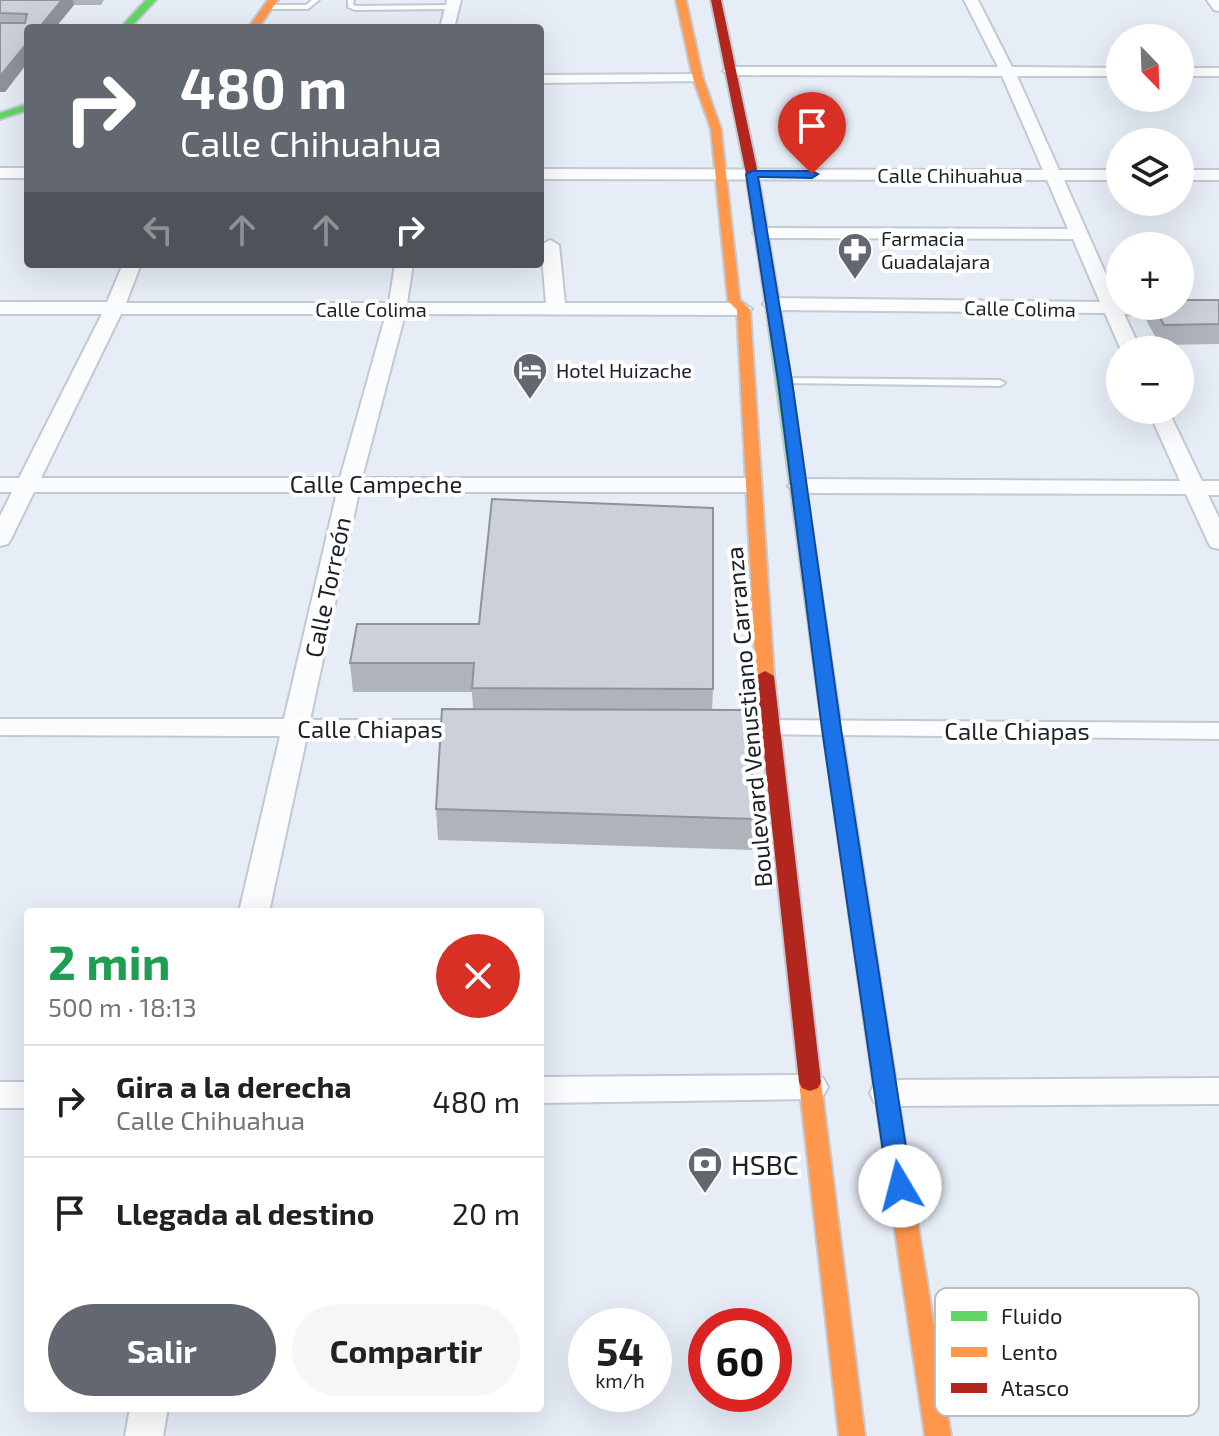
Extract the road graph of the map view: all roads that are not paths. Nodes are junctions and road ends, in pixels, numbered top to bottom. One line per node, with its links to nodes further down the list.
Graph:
1 (151, 0): 13 (main road)
2 (316, 0): 8 (lane)
3 (351, 0): 9 (lane)
4 (681, 0): 22 (main road, Boulevard Venustiano Carranza)
5 (716, 0): 17 (main road)
6 (971, 0): 18 (street)
7 (1214, 0): 12 (street)
8 (271, 4): 14 (main road)
9 (381, 4): 10 (lane)
10 (418, 4): 11 (lane)
11 (452, 4): 15 (street)
12 (1219, 7)
13 (129, 24)
14 (256, 24)
15 (448, 24)
16 (747, 56): 17 (main road)
17 (730, 71): 18 (street); 30 (main road)
18 (1007, 71): 19 (street); 34 (street)
19 (1106, 72)
20 (1194, 72): 21 (street)
21 (1219, 72)
22 (698, 78): 23 (street); 29 (main road, Boulevard Venustiano Carranza)
23 (544, 79)
24 (20, 114): 25 (main road)
25 (0, 128)
26 (0, 173): 27 (street)
27 (24, 173)
28 (544, 174): 29 (street, Calle Chihuahua)
29 (721, 174): 30 (street, Calle Chihuahua); 46 (main road, Boulevard Venustiano Carranza)
30 (752, 174): 34 (street, Calle Chihuahua); 35 (main road)
31 (1106, 175): 34 (street, Calle Chihuahua)
32 (1194, 175): 33 (street)
33 (1219, 175)
34 (1053, 176): 36 (street)
35 (762, 233): 36 (street); 41 (main road)
36 (1079, 234): 40 (street)
37 (550, 245): 45 (street)
38 (130, 268): 43 (street)
39 (403, 268): 44 (street, Calle Torreón)
40 (1106, 295)
41 (772, 304): 47 (street, Calle Colima); 50 (main road)
42 (0, 308): 43 (street, Calle Colima)
43 (114, 308): 44 (street, Calle Colima); 55 (street)
44 (397, 309): 45 (street, Calle Colima); 53 (street, Calle Torreón)
45 (556, 309): 46 (street, Calle Colima)
46 (743, 309): 56 (main road, Boulevard Venustiano Carranza)
47 (1106, 309)
48 (1194, 309): 49 (street, Calle Colima)
49 (1219, 309)
50 (785, 381): 51 (lane); 57 (main road)
51 (1000, 383)
52 (1164, 424): 58 (street)
53 (350, 483): 55 (street, Calle Campeche); 56 (street, Calle Campeche); 63 (street, Calle Torreón)
54 (0, 485): 55 (street, Calle Campeche)
55 (26, 485): 60 (street)
56 (751, 485): 66 (main road, Boulevard Venustiano Carranza)
57 (799, 486): 58 (street); 67 (main road)
58 (1194, 488): 59 (street); 61 (street)
59 (1219, 488)
60 (0, 539)
61 (1219, 542)
62 (0, 727): 63 (street, Calle Chiapas)
63 (296, 728): 64 (street, Calle Chiapas); 69 (street, Calle Torreón)
64 (501, 728)
65 (738, 728): 66 (street, Calle Chiapas)
66 (769, 728): 67 (street, Calle Chiapas); 70 (main road, Boulevard Venustiano Carranza)
67 (831, 729): 68 (street, Calle Chiapas); 73 (main road)
68 (1219, 731)
69 (255, 908)
70 (812, 1087): 71 (street); 78 (main road, Boulevard Venustiano Carranza)
71 (544, 1090)
72 (1219, 1091): 73 (street)
73 (886, 1093): 79 (main road)
74 (0, 1095): 75 (street)
75 (24, 1095)
76 (148, 1412): 77 (street)
77 (144, 1436)
78 (852, 1436)
79 (938, 1436)

